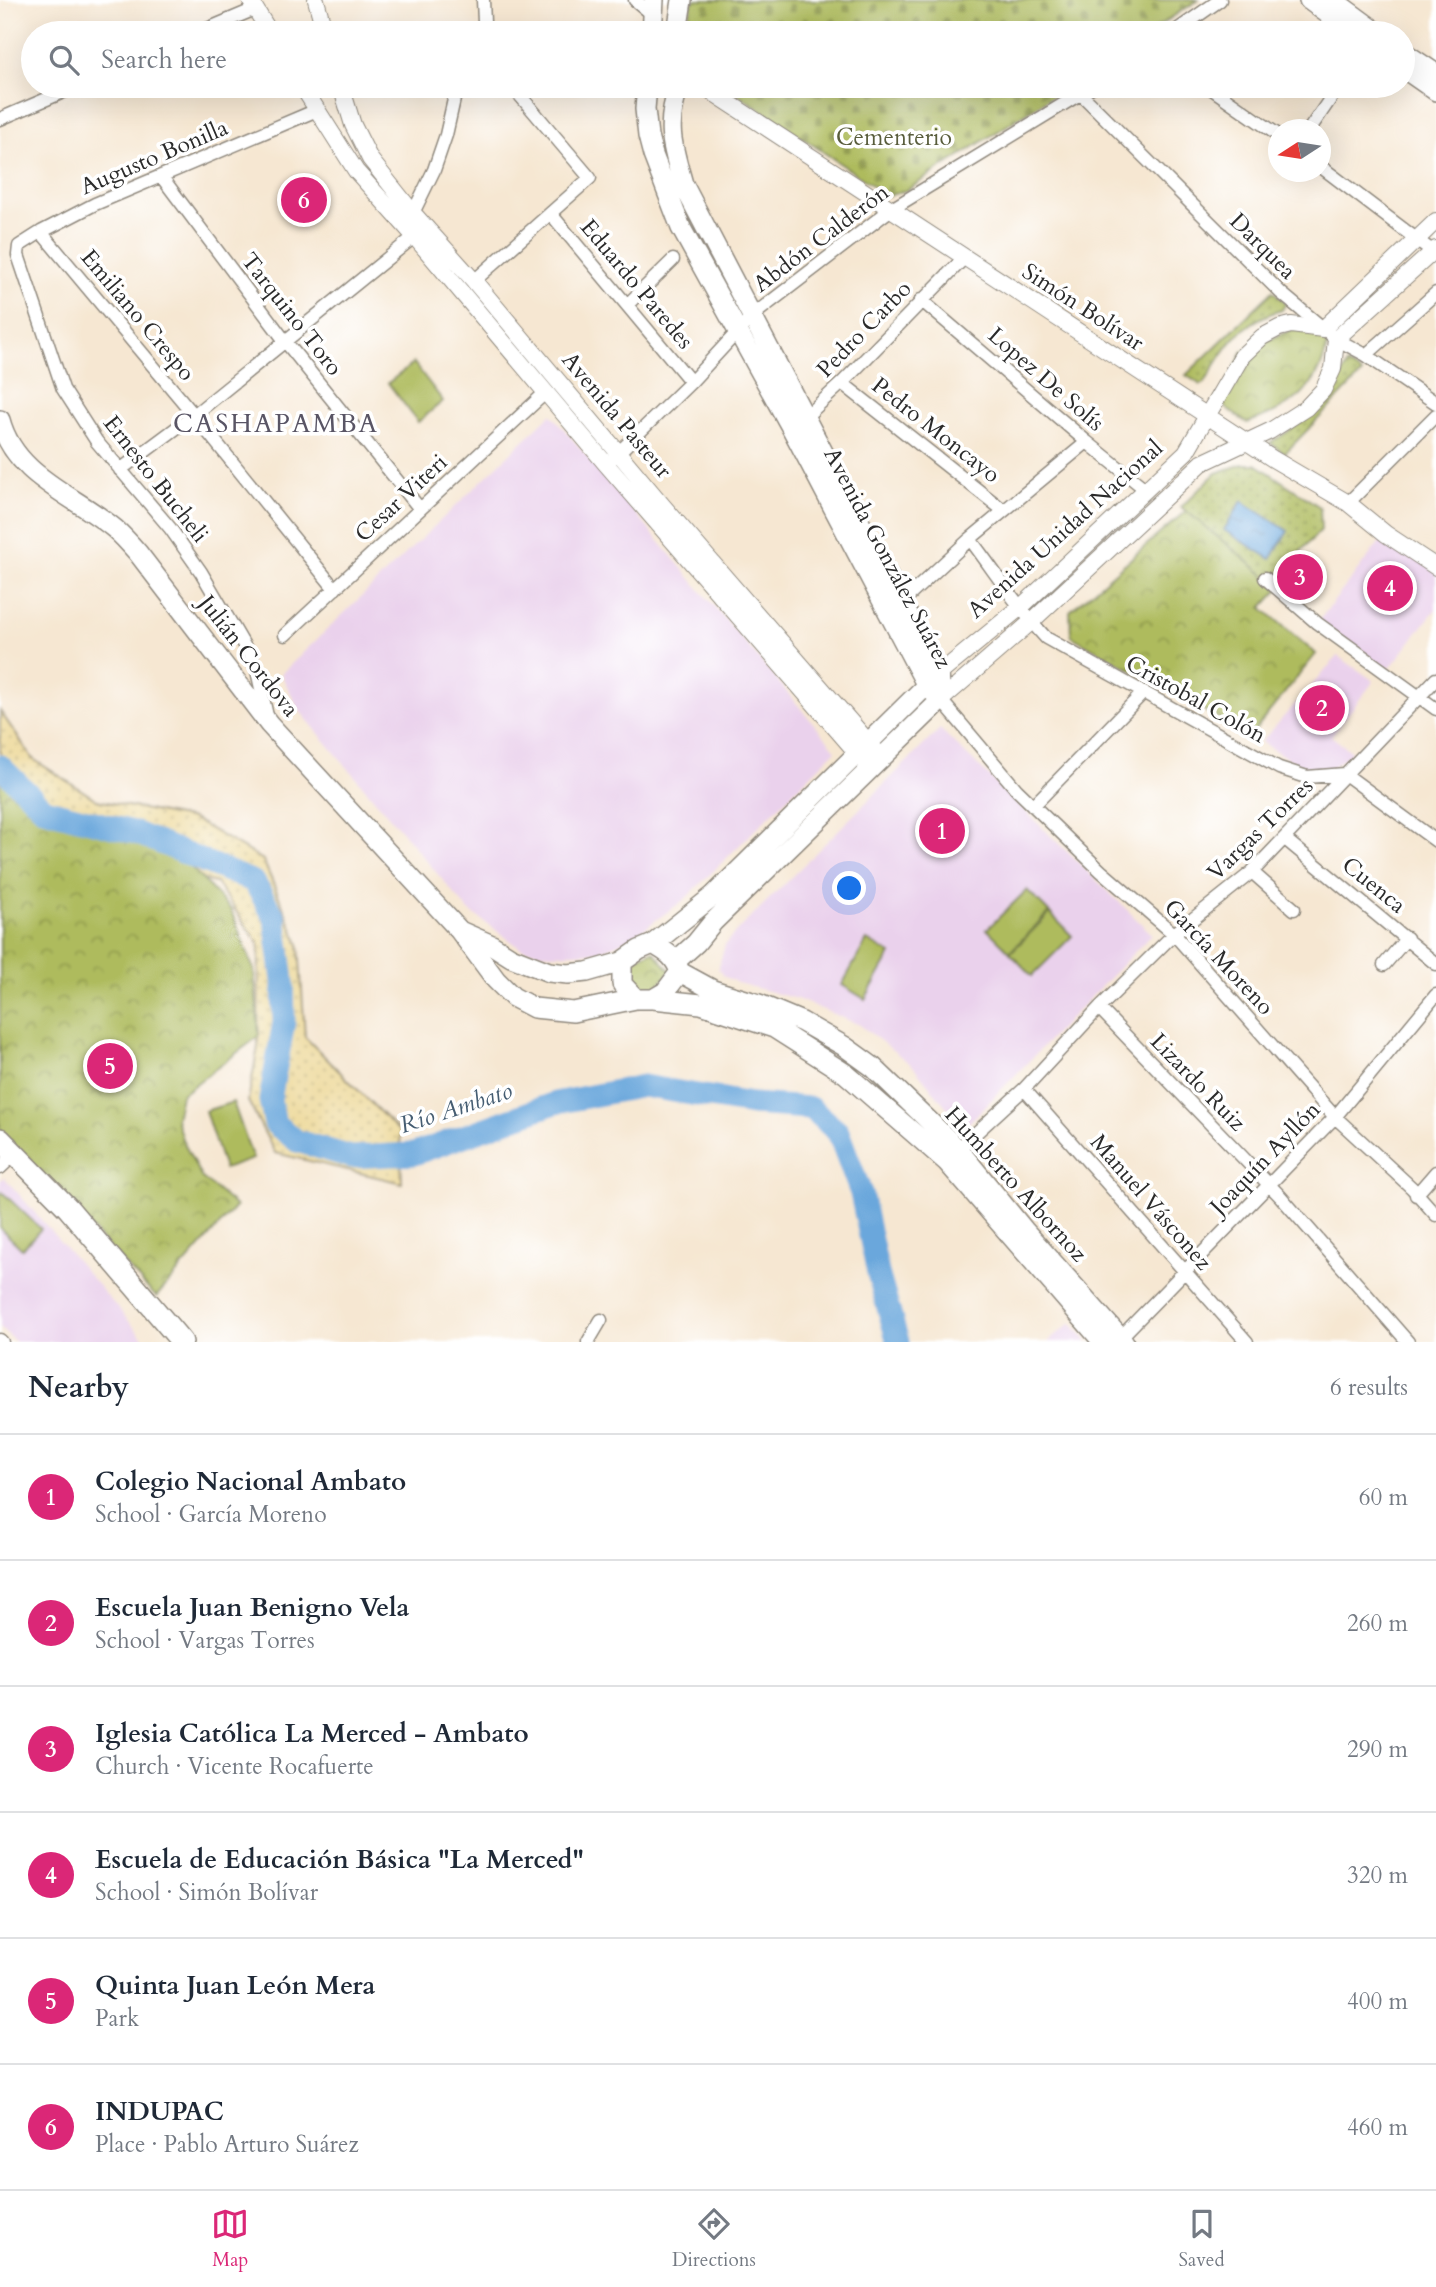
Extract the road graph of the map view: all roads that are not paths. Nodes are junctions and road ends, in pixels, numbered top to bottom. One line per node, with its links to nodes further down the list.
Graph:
1 (316, 0): 12 (street)
2 (483, 0): 13 (street)
3 (635, 0): 9 (street)
4 (682, 0): 14 (main road)
5 (1220, 0): 15 (street)
6 (1309, 0): 16 (main road)
7 (1333, 0): 17 (main road)
8 (252, 4): 10 (street); 11 (street)
9 (653, 16)
10 (220, 21)
11 (263, 21)
12 (322, 21)
13 (484, 21)
14 (679, 21)
15 (1190, 21)
16 (1338, 21)
17 (1362, 21)
18 (1415, 60): 19 (main road)
19 (1436, 74)
20 (1415, 76): 21 (main road)
21 (1436, 91)
22 (49, 98): 35 (street)
23 (310, 98): 34 (street)
24 (345, 98): 41 (street, Avenida Pasteur)
25 (454, 98): 41 (street)
26 (522, 98): 42 (street)
27 (646, 98): 56 (main road, Avenida González Suárez)
28 (674, 98): 55 (main road, Avenida González Suárez)
29 (721, 98): 40 (street, Simón Bolívar)
30 (1072, 98): 40 (street, Abdón Calderón)
31 (1085, 98): 57 (street, Darquea)
32 (1225, 98): 37 (street)
33 (1331, 98): 36 (street)
34 (317, 110): 39 (street, Augusto Bonilla); 45 (street)
35 (0, 119)
36 (1316, 119)
37 (1268, 127)
38 (1331, 174): 46 (street)
39 (161, 176): 44 (street, Augusto Bonilla); 58 (street, Tarquino Toro)
40 (890, 209): 49 (street, Simón Bolívar); 55 (street, Abdón Calderón)
41 (413, 213): 45 (street, Avenida Pasteur)
42 (551, 214): 51 (street); 54 (street, Eduardo Paredes)
43 (1436, 221): 46 (street)
44 (41, 232): 48 (street, Augusto Bonilla); 64 (street, Emiliano Crespo)
45 (420, 232): 51 (street, Avenida Pasteur); 58 (street); 62 (street, Avenida Pasteur)
46 (1418, 240): 47 (street); 57 (street)
47 (1435, 251): 57 (street)
48 (18, 256): 72 (street, Ernesto Bucheli)
49 (965, 257): 53 (street, Pedro Carbo); 66 (street, Simón Bolívar)
50 (673, 260): 54 (street)
51 (474, 281): 71 (street, Avenida Pasteur)
52 (1436, 293): 59 (street)
53 (921, 300): 61 (street, Pedro Carbo); 69 (street, Lopez De Solís)
54 (628, 304): 60 (street, Eduardo Paredes)
55 (752, 316): 56 (street, Abdón Calderón); 68 (main road, Avenida González Suárez)
56 (737, 331): 60 (street, Abdón Calderón); 68 (main road, Avenida González Suárez)
57 (1330, 334): 59 (street, Darquea); 66 (street, Avenida Unidad Nacional); 70 (street, Avenida Unidad Nacional)
58 (285, 341): 64 (street); 75 (street, Tarquino Toro)
59 (1366, 355): 63 (street, Darquea)
60 (691, 382): 71 (street, Abdón Calderón)
61 (842, 383): 68 (street, Pedro Carbo); 76 (street, Pedro Moncayo)
62 (546, 392): 71 (street, Avenida Pasteur); 75 (street, Cesar Viteri)
63 (1436, 403)
64 (194, 415): 72 (street); 80 (street, Emiliano Crespo)
65 (1436, 415): 74 (street)
66 (1208, 416): 70 (street, Simón Bolívar); 73 (street, Avenida Unidad Nacional)
67 (0, 420): 90 (main road, Julián Cordova)
68 (799, 422): 81 (main road, Avenida González Suárez); 86 (main road, Avenida González Suárez)
69 (1087, 442): 73 (street, Lopez De Solís); 76 (street)
70 (1249, 442): 74 (street, Simón Bolívar); 83 (street, Avenida Unidad Nacional)
71 (612, 458): 91 (street, Avenida Pasteur)
72 (120, 470): 90 (street, Ernesto Bucheli)
73 (1145, 489): 82 (street, Avenida Unidad Nacional)
74 (1348, 503): 78 (street, Simón Bolívar)
75 (420, 509): 80 (street, Cesar Viteri)
76 (1003, 510): 77 (street)
77 (970, 539): 81 (street); 82 (street, Cristobal Colón)
78 (1436, 567)
79 (1265, 578): 88 (street)
80 (335, 589): 84 (street, Cesar Viteri)
81 (900, 604): 86 (main road, Avenida González Suárez)
82 (1022, 606): 83 (street, Cristobal Colón); 86 (street, Avenida Unidad Nacional)
83 (1031, 622): 86 (street, Avenida Unidad Nacional); 87 (street, Cristobal Colón)
84 (285, 635)
85 (1436, 679): 88 (street, Vargas Torres)
86 (936, 687): 91 (main road, Avenida Unidad Nacional); 93 (street, García Moreno)
87 (1142, 694): 92 (street, Cristobal Colón); 93 (street)
88 (1419, 698): 89 (street); 92 (street, Vargas Torres)
89 (1436, 709)
90 (269, 724): 98 (main road, Julián Cordova)
91 (870, 756): 101 (main road, Avenida Unidad Nacional); 105 (main road, Avenida Unidad Nacional)
92 (1345, 774): 94 (street, Vargas Torres); 95 (street)
93 (1033, 806): 99 (street, García Moreno)
94 (1285, 839): 96 (street, Vargas Torres); 100 (street, Cuenca)
95 (1436, 841)
96 (1252, 872): 97 (street); 99 (street, Vargas Torres)
97 (1294, 909)
98 (458, 930): 102 (main road, Julián Cordova); 107 (main road, Julián Cordova)
99 (1174, 934): 108 (street, Vargas Torres); 110 (street, García Moreno)
100 (1407, 938): 103 (street, Cuenca); 104 (street)
101 (653, 944): 102 (main road); 105 (main road)
102 (622, 962): 107 (main road)
103 (1436, 964)
104 (1384, 965)
105 (678, 967): 107 (main road); 112 (main road, Humberto Albornoz)
106 (1436, 995): 110 (street, Joaquín Ayllón)
107 (645, 999): 112 (main road, Humberto Albornoz)
108 (1099, 1008): 109 (street, Vargas Torres); 114 (street, Lizardo Ruiz)
109 (1024, 1089): 112 (street, Vargas Torres); 117 (street, Manuel Vásconez)
110 (1335, 1117): 114 (street, Joaquín Ayllón); 115 (street, García Moreno)
111 (4, 1155): 120 (main road); 121 (main road)
112 (952, 1155): 119 (main road, Humberto Albornoz)
113 (1436, 1172): 115 (street)
114 (1269, 1185): 117 (street, Joaquín Ayllón); 124 (street, Lizardo Ruiz)
115 (1416, 1195): 116 (street, García Moreno)
116 (1436, 1215)
117 (1184, 1272): 119 (street, Joaquín Ayllón); 123 (street, Manuel Vásconez)
118 (601, 1320): 122 (street)
119 (1116, 1341)
120 (169, 1342)
121 (182, 1342)
122 (588, 1342)
123 (1247, 1342)
124 (1408, 1342)

